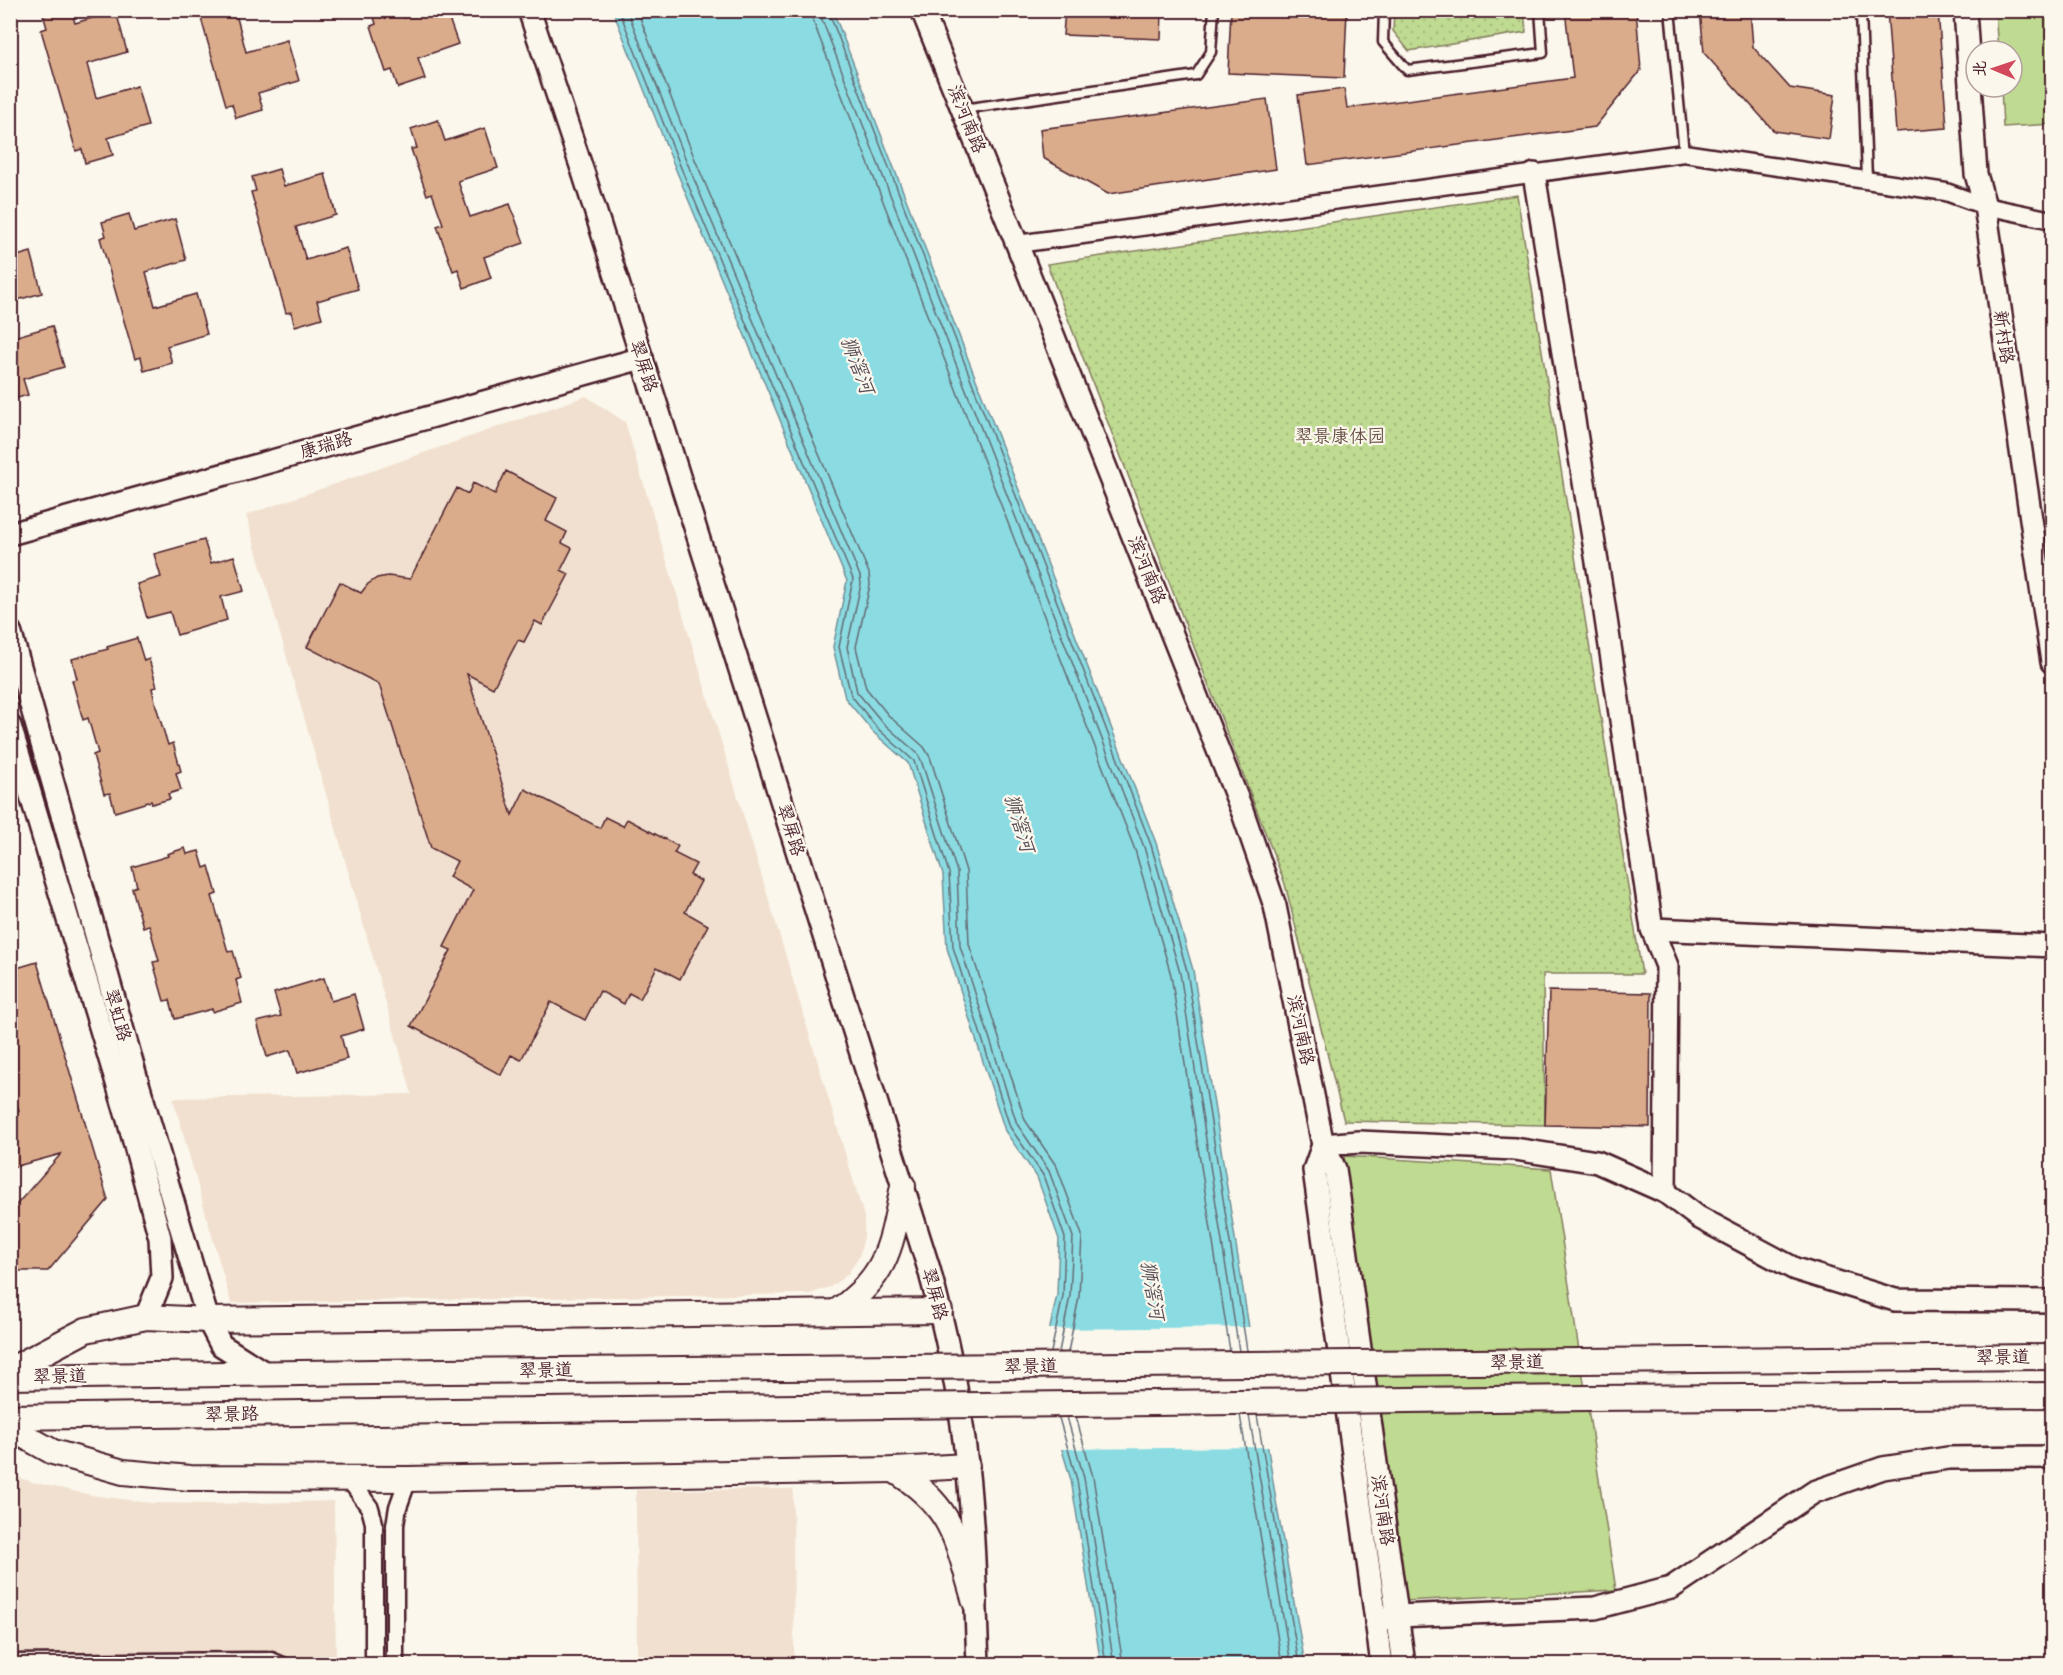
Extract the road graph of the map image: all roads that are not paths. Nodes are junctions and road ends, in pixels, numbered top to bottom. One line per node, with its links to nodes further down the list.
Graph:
1 (529, 10): 16 (street, 翠屏路)
2 (922, 10): 9 (street, 滨河南路)
3 (1214, 10): 9 (lane)
4 (1384, 10): 5 (lane)
5 (1540, 10)
6 (1670, 10): 10 (lane)
7 (1861, 10): 12 (lane)
8 (1965, 10): 13 (street, 新村路)
9 (963, 109): 15 (street, 滨河南路)
10 (1684, 153): 11 (street); 12 (street)
11 (1534, 174): 15 (street); 21 (street)
12 (1867, 180): 13 (street)
13 (1985, 206): 14 (street); 19 (street, 新村路)
14 (2052, 220)
15 (1017, 244): 23 (street, 滨河南路)
16 (642, 358): 17 (street, 康瑞路); 24 (street, 翠屏路)
17 (10, 534)
18 (10, 631): 30 (street, 翠虹路)
19 (2052, 662)
20 (10, 726): 29 (street, 翠虹路)
21 (1652, 930): 22 (street); 25 (street)
22 (2052, 946)
23 (1323, 1145): 25 (street); 44 (street, 滨河南路); 45 (street, 滨河南路)
24 (903, 1186): 27 (street, 翠屏路); 28 (main road)
25 (1665, 1192): 26 (street)
26 (2052, 1301)
27 (940, 1311): 28 (main road); 39 (street, 翠屏路)
28 (836, 1312): 30 (main road)
29 (146, 1317): 30 (main road); 32 (main road)
30 (208, 1320): 33 (street, 翠虹路)
31 (2052, 1357): 33 (main road, 翠景道, bridge)
32 (10, 1370)
33 (265, 1373): 34 (main road, 翠景道)
34 (10, 1377)
35 (2052, 1395): 36 (main road, 翠景路, bridge)
36 (10, 1417)
37 (10, 1428): 42 (main road)
38 (2052, 1457): 44 (street)
39 (967, 1466): 40 (main road); 43 (street, 翠屏路)
40 (894, 1470): 41 (main road); 43 (main road)
41 (408, 1479): 42 (main road); 49 (street)
42 (350, 1480): 48 (street)
43 (975, 1602): 50 (street, 翠屏路)
44 (1397, 1616): 45 (street); 52 (street, 滨河南路)
45 (1376, 1622): 51 (street, 滨河南路)
46 (10, 1659): 47 (lane)
47 (288, 1665)
48 (374, 1665)
49 (395, 1665)
50 (978, 1665)
51 (1382, 1665)
52 (1404, 1665)

